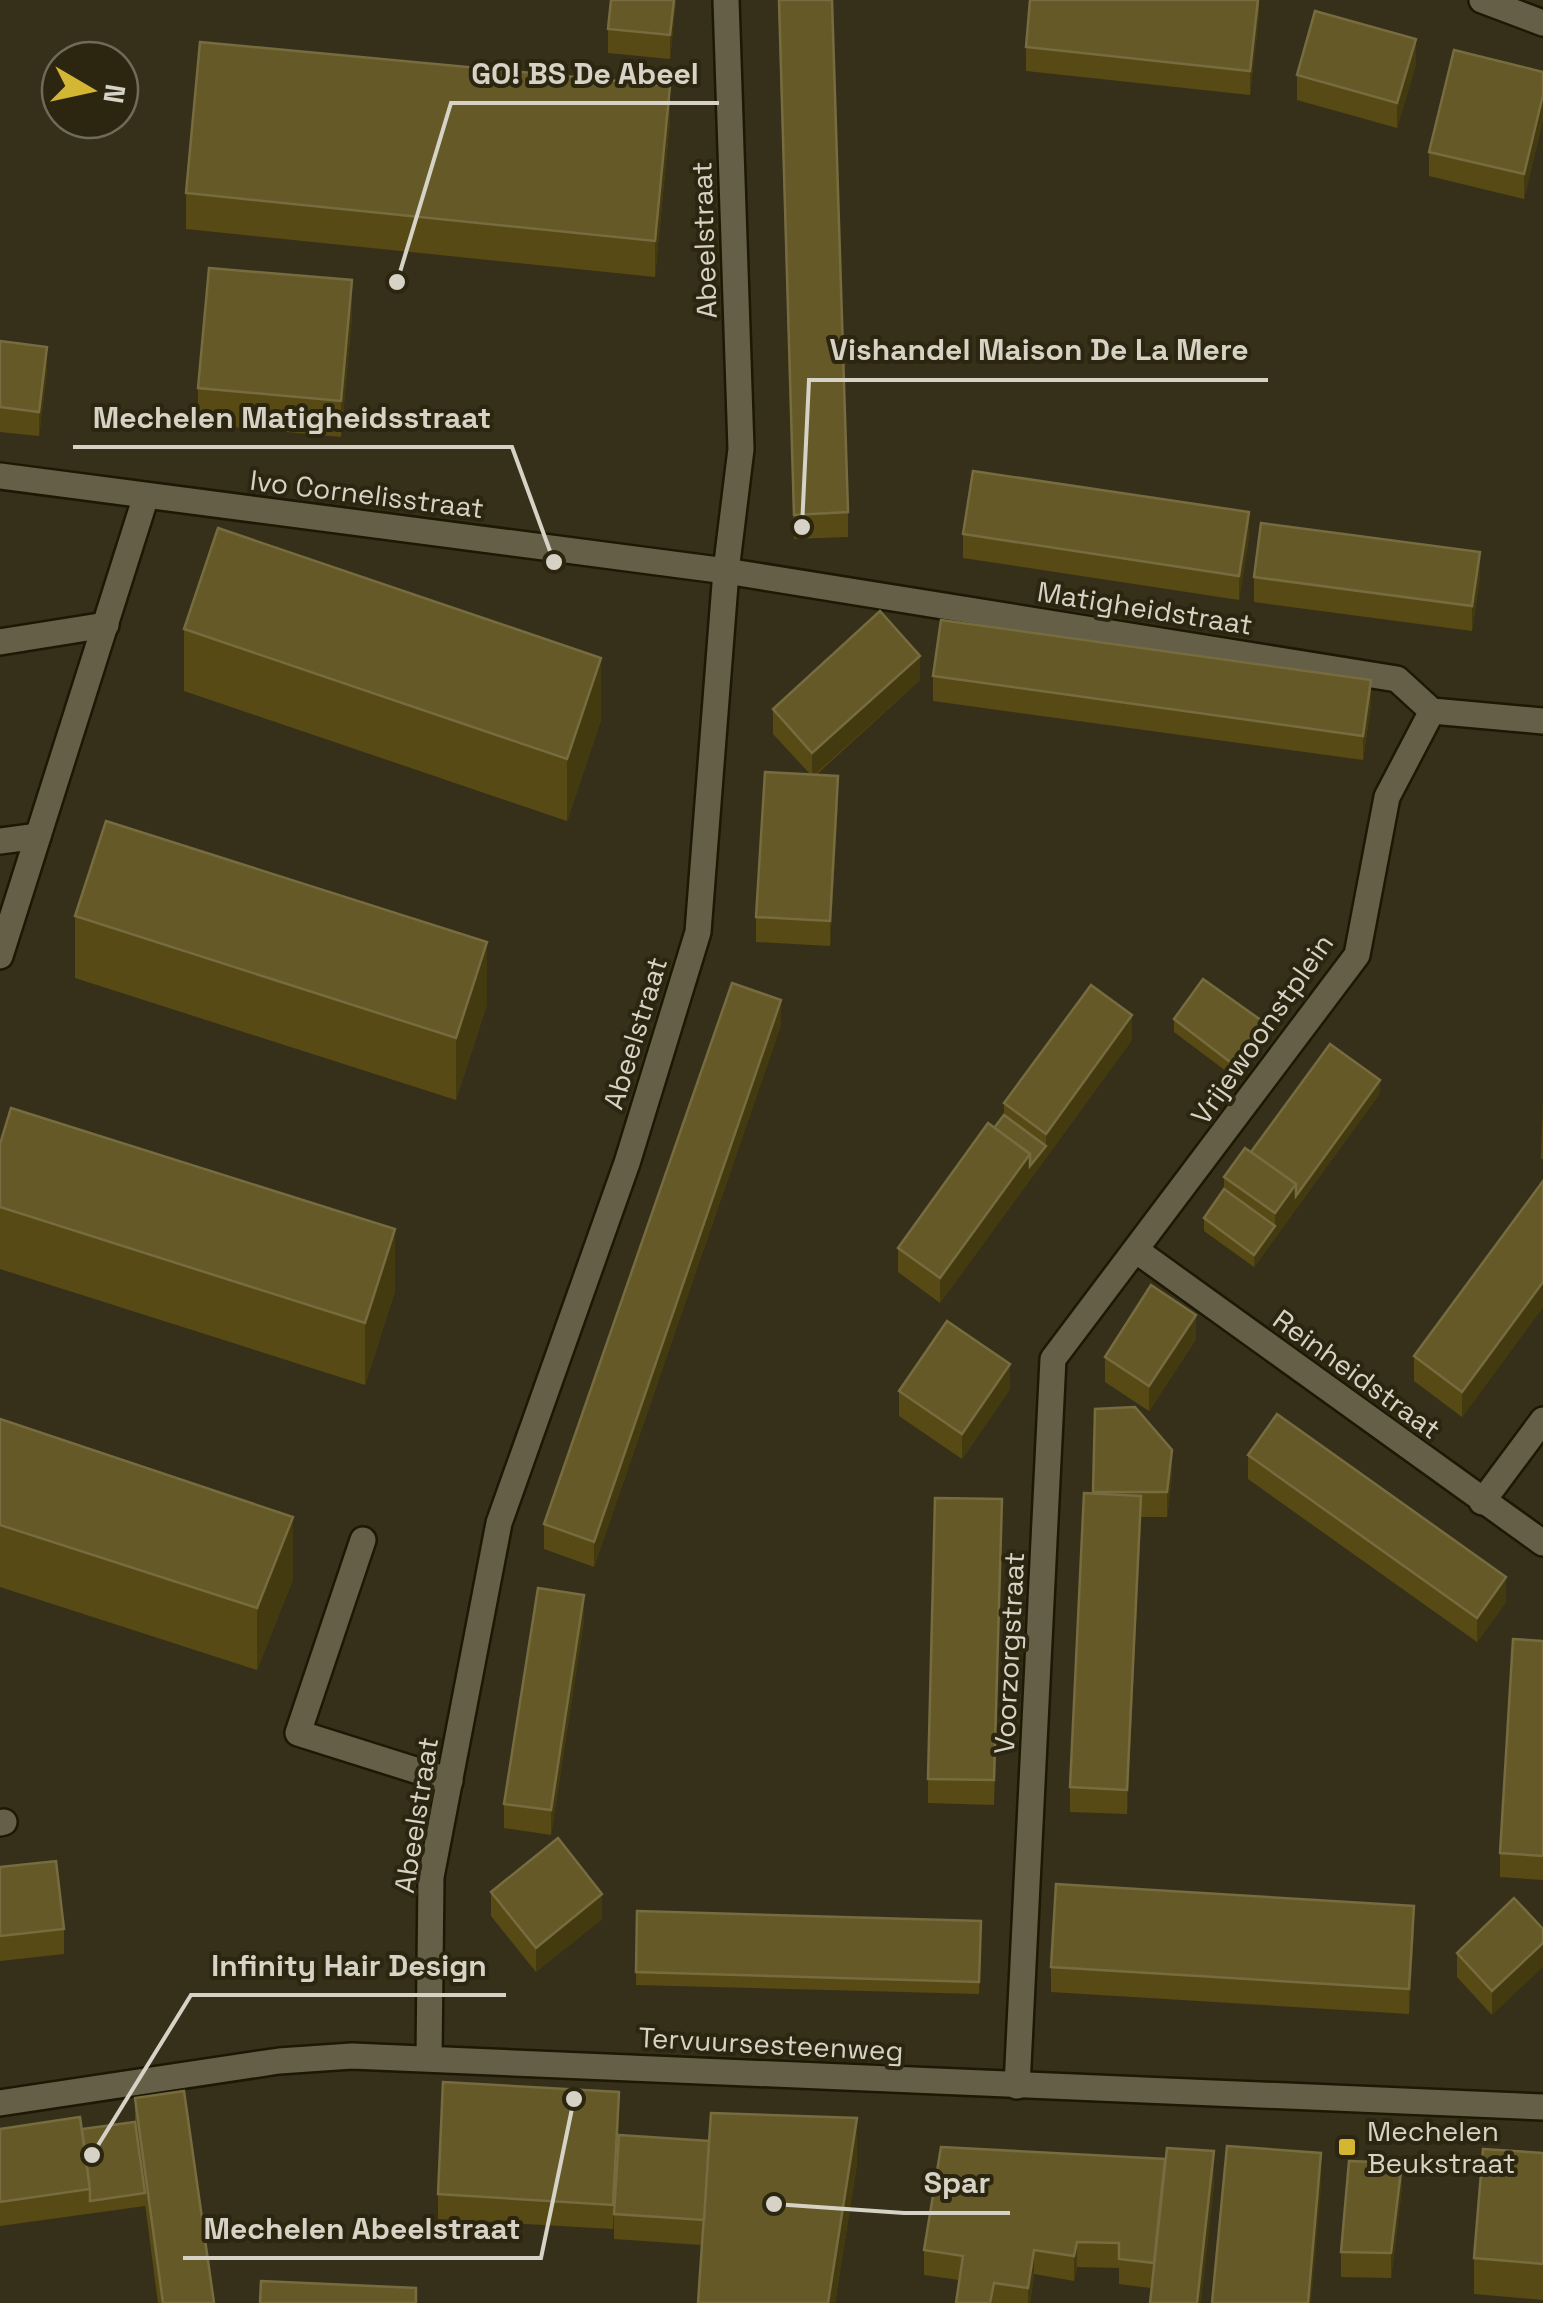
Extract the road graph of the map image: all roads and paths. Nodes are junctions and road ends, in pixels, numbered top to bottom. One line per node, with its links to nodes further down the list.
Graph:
1 (726, 0): 6 (street, Abeelstraat)
2 (1482, 0): 3 (street)
3 (1543, 23)
4 (0, 476): 5 (street, Ivo Cornelisstraat)
5 (146, 496): 6 (street, Ivo Cornelisstraat); 7 (street)
6 (726, 571): 9 (street, Matigheidstraat); 19 (street, Abeelstraat)
7 (106, 625): 8 (street); 11 (street)
8 (0, 642)
9 (1432, 711): 10 (street); 14 (street, Vrijewoonstplein)
10 (1543, 722)
11 (38, 836): 12 (street); 13 (street)
12 (0, 841)
13 (0, 956)
14 (1137, 1250): 16 (street, Reinheidstraat); 21 (street, Voorzorgstraat)
15 (1543, 1420): 16 (street)
16 (1482, 1502): 18 (street, Reinheidstraat)
17 (363, 1540): 19 (street)
18 (1543, 1543)
19 (450, 1781): 20 (street, Abeelstraat)
20 (429, 2058): 21 (street, Tervuursesteenweg); 22 (street, Tervuursesteenweg)
21 (1018, 2086): 23 (street, Tervuursesteenweg)
22 (0, 2103)
23 (1543, 2107)

